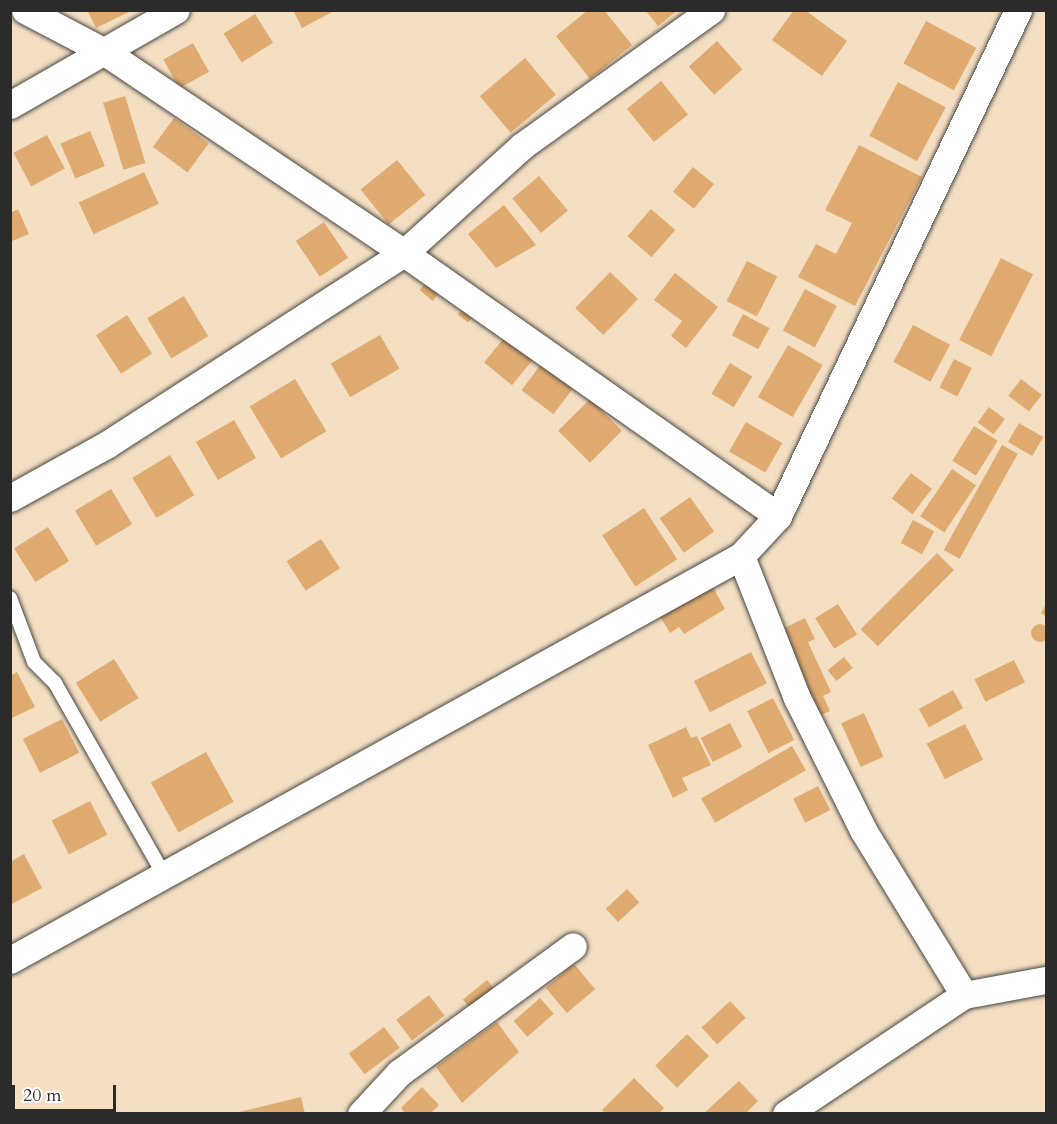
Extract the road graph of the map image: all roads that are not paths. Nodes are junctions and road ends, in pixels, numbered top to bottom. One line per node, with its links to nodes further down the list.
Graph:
1 (25, 10): 5 (street)
2 (176, 10): 5 (street)
3 (711, 10): 7 (street)
4 (1018, 10): 9 (street)
5 (105, 52): 6 (street); 7 (street)
6 (10, 105)
7 (404, 253): 8 (street); 9 (street)
8 (10, 498)
9 (778, 516): 10 (street)
10 (741, 556): 12 (street); 16 (street)
11 (10, 598): 12 (lane)
12 (164, 875): 14 (street)
13 (573, 946): 17 (street)
14 (10, 960)
15 (1047, 980): 16 (street)
16 (964, 995): 18 (street)
17 (362, 1113)
18 (786, 1113)

